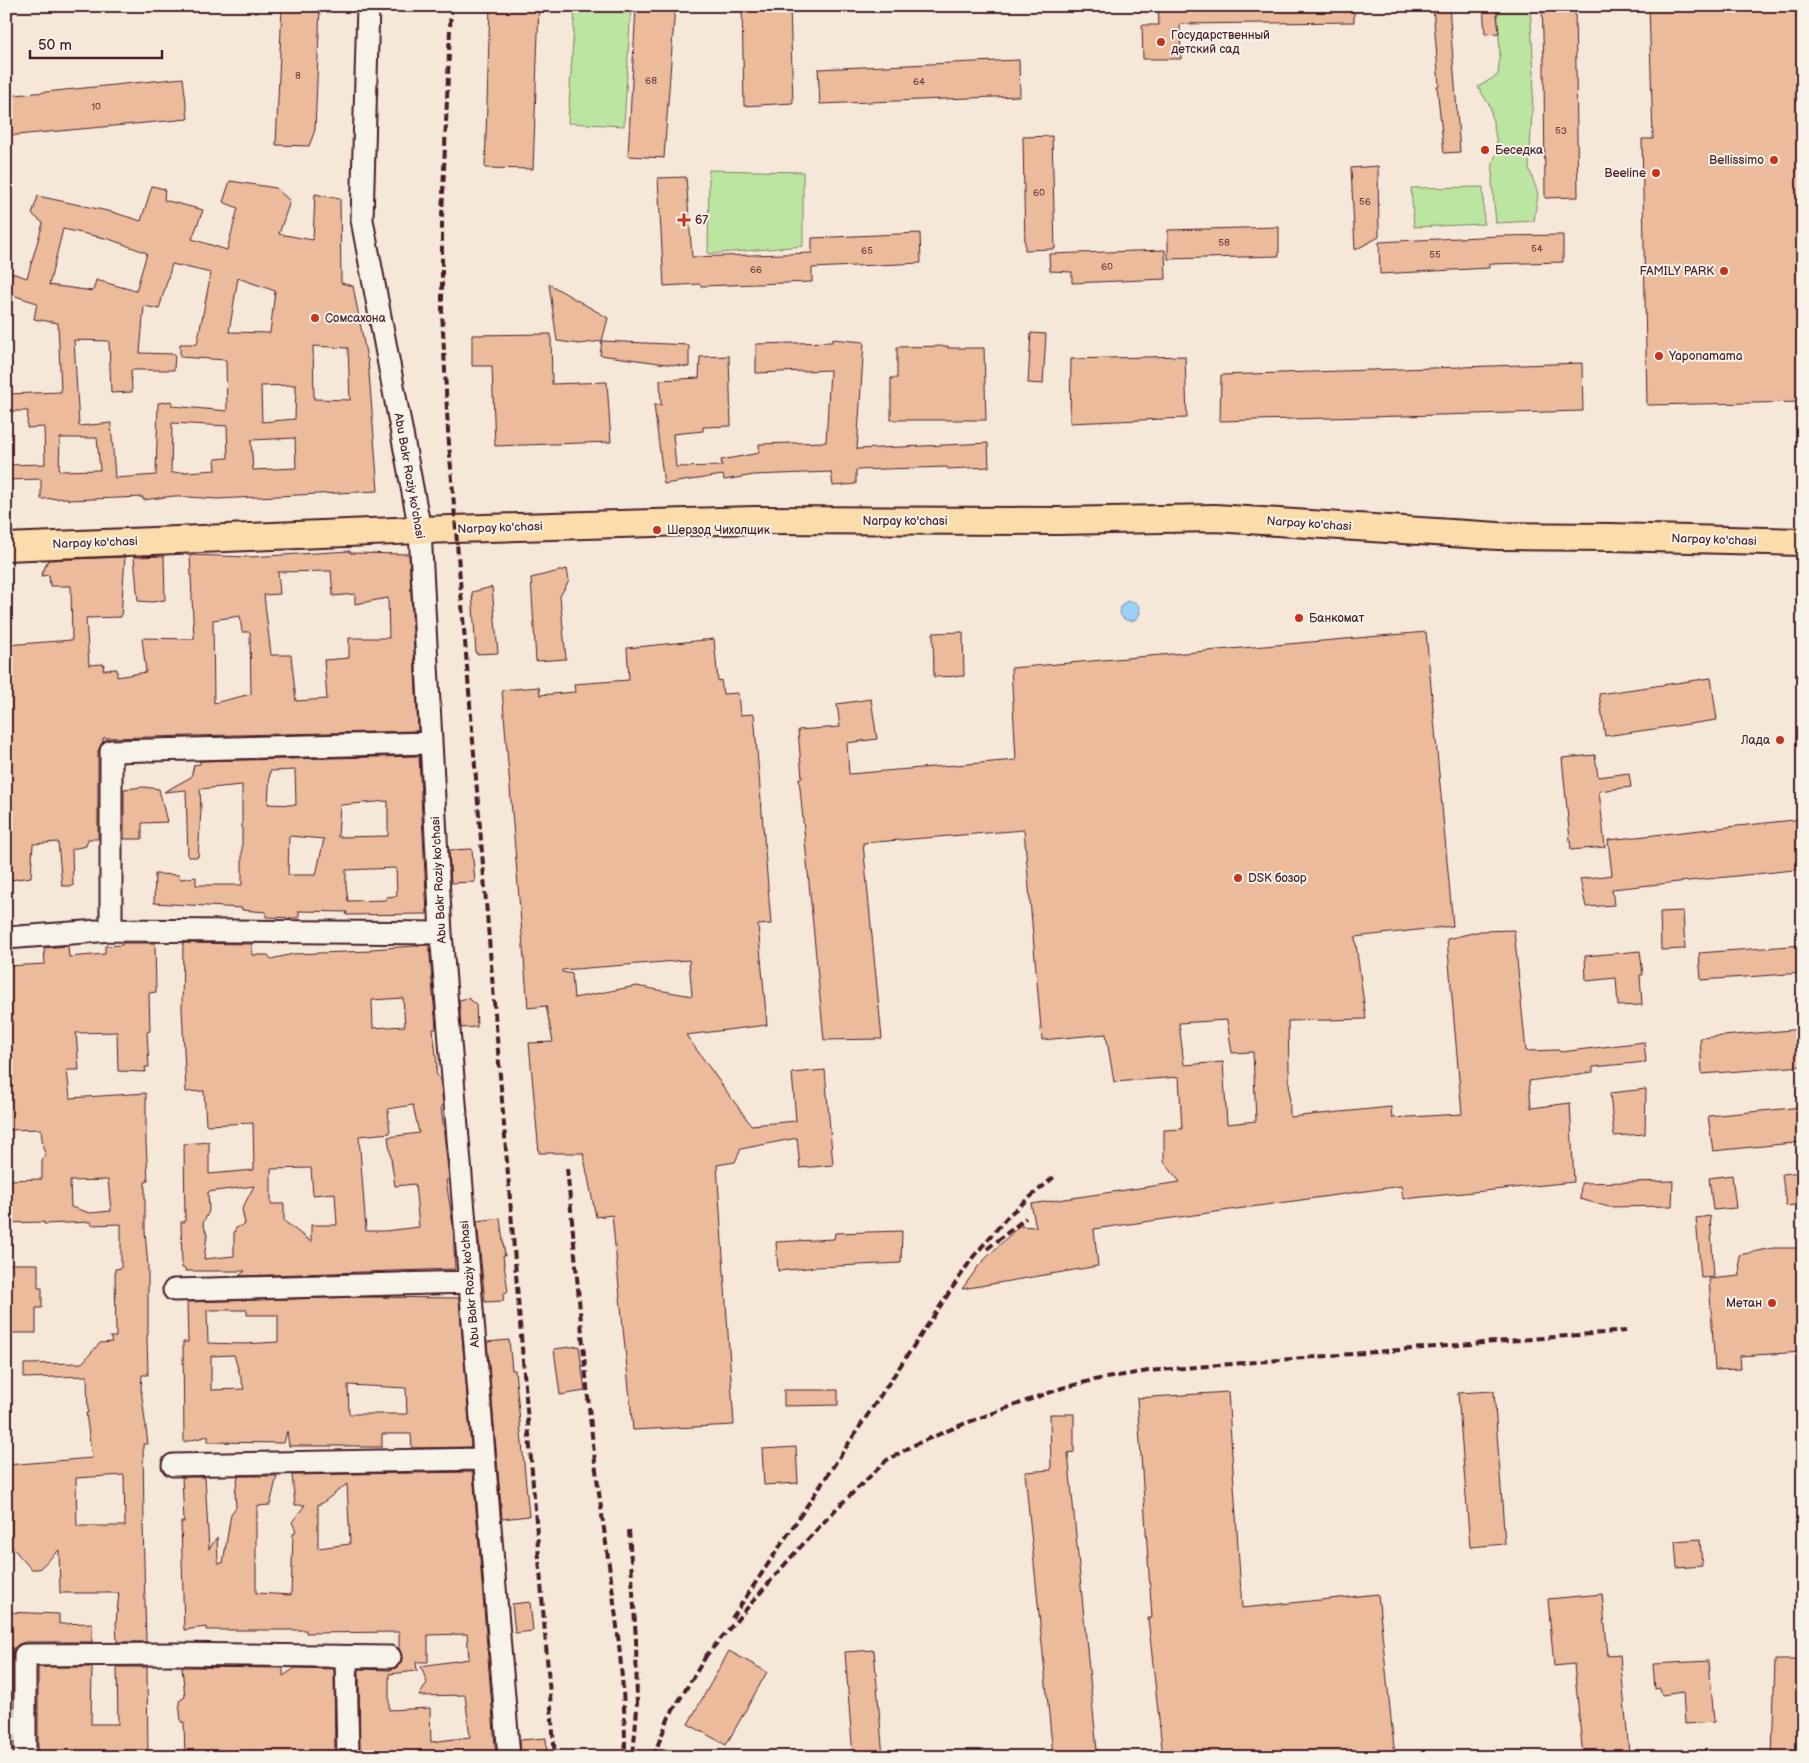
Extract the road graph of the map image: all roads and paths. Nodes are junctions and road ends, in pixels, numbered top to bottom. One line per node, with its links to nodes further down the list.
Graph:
1 (368, 6): 2 (street, Abu Bakr Roziy ko'chasi)
2 (420, 530): 3 (main road, Narpay ko'chasi); 4 (main road, Narpay ko'chasi); 5 (street, Abu Bakr Roziy ko'chasi)
3 (1803, 542)
4 (6, 547)
5 (431, 743): 6 (street); 7 (street, Abu Bakr Roziy ko'chasi)
6 (111, 930): 7 (street); 8 (street)
7 (441, 933): 9 (street, Abu Bakr Roziy ko'chasi)
8 (6, 938)
9 (470, 1282): 10 (street); 11 (street, Abu Bakr Roziy ko'chasi)
10 (174, 1290)
11 (484, 1459): 12 (street); 17 (street, Abu Bakr Roziy ko'chasi)
12 (173, 1464)
13 (346, 1657): 14 (street); 15 (street); 16 (street)
14 (390, 1657)
15 (25, 1757)
16 (348, 1757)
17 (509, 1757)

